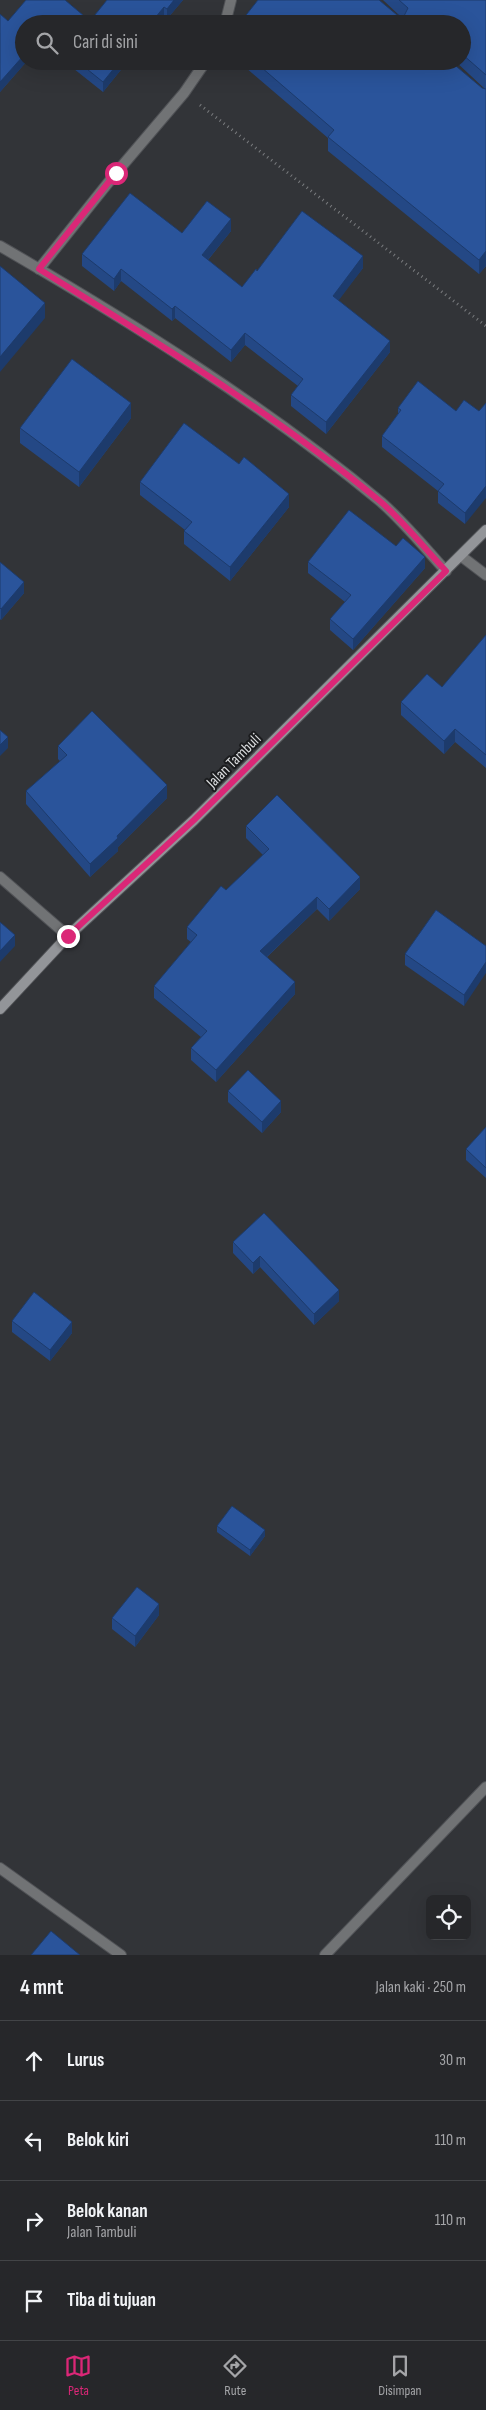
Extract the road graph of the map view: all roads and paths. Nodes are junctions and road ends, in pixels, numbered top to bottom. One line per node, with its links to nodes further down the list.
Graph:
1 (231, 0): 2 (street)
2 (227, 15)
3 (200, 70): 4 (street)
4 (184, 93): 6 (street); 7 (path)
5 (0, 246): 6 (street)
6 (39, 269): 10 (street)
7 (486, 326)
8 (486, 530): 9 (street, Jalan Tambuli)
9 (461, 556): 10 (street, Jalan Tambuli); 11 (street)
10 (446, 571): 13 (street, Jalan Tambuli)
11 (486, 575)
12 (0, 877): 13 (street)
13 (68, 936): 14 (street, Jalan Tambuli)
14 (0, 1009)
15 (486, 1787): 18 (street)
16 (0, 1868): 17 (street)
17 (121, 1955)
18 (325, 1955)

